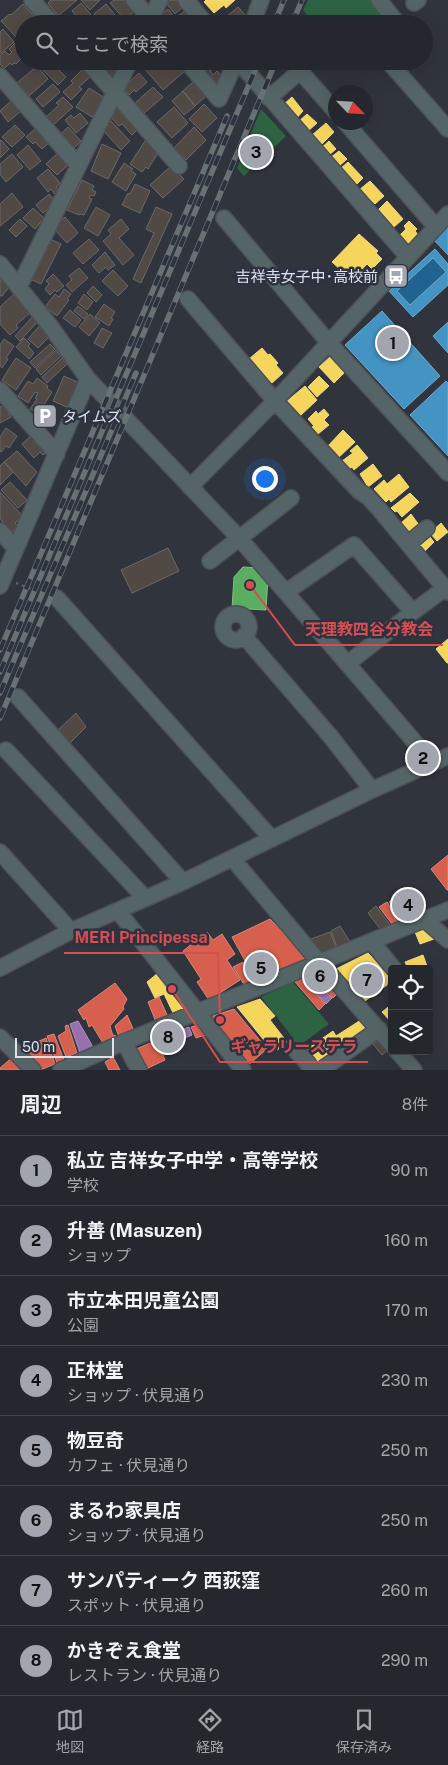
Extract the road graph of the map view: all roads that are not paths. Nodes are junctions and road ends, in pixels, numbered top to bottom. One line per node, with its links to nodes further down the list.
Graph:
1 (32, 0): 7 (street)
2 (134, 0): 8 (street)
3 (160, 0): 9 (street)
4 (186, 0): 10 (street)
5 (261, 0): 11 (street)
6 (379, 0): 12 (street)
7 (45, 15)
8 (146, 15)
9 (154, 15)
10 (198, 15)
11 (255, 15)
12 (391, 15)
13 (94, 70): 20 (street)
14 (126, 70): 20 (street)
15 (194, 70): 16 (street)
16 (233, 70)
17 (245, 70): 21 (street)
18 (396, 70): 23 (street)
19 (0, 76): 25 (street)
20 (114, 93): 25 (street); 26 (street)
21 (269, 98): 22 (street); 30 (street)
22 (328, 103)
23 (448, 128)
24 (352, 130): 29 (street)
25 (78, 165): 32 (street)
26 (179, 166)
27 (448, 214): 29 (street)
28 (224, 218): 34 (street)
29 (436, 227): 30 (street)
30 (408, 257): 34 (street)
31 (0, 264): 32 (street)
32 (20, 287): 35 (street)
33 (188, 300): 37 (street)
34 (329, 343): 37 (street); 39 (street)
35 (88, 380): 38 (street); 40 (street)
36 (0, 390): 38 (street)
37 (275, 401): 40 (street); 45 (street)
38 (57, 454): 46 (street)
39 (448, 473)
40 (190, 487): 44 (street)
41 (291, 498): 44 (street)
42 (427, 528): 45 (street)
43 (0, 531): 46 (street)
44 (239, 538): 47 (street); 50 (street)
45 (408, 544): 49 (street)
46 (16, 549): 48 (street)
47 (210, 561)
48 (2, 582)
49 (446, 590): 52 (street)
50 (286, 592): 52 (street); 54 (street)
51 (57, 598): 60 (street)
52 (413, 612): 54 (street)
53 (244, 636): 59 (street)
54 (347, 664): 58 (street)
55 (18, 697): 63 (street)
56 (6, 750): 64 (street)
57 (448, 756): 58 (street)
58 (432, 762): 59 (street)
59 (372, 790): 60 (street)
60 (272, 839): 62 (street)
61 (0, 852): 68 (street)
62 (232, 858): 63 (street); 71 (street)
63 (183, 882): 64 (street)
64 (145, 898): 66 (street)
65 (448, 910): 67 (street)
66 (118, 911): 68 (street); 74 (street)
67 (425, 920): 69 (street); 70 (street)
68 (71, 931): 73 (street)
69 (448, 940)
70 (372, 942): 71 (street); 72 (street)
71 (320, 963): 74 (street); 75 (street)
72 (391, 965)
73 (0, 968)
74 (198, 1013): 78 (street); 84 (street)
75 (379, 1029): 77 (street); 86 (street)
76 (0, 1037): 81 (street)
77 (388, 1040)
78 (124, 1042): 82 (street); 83 (street)
79 (296, 1051): 85 (street)
80 (401, 1055): 87 (street)
81 (33, 1070)
82 (61, 1070)
83 (139, 1070)
84 (243, 1070)
85 (312, 1070)
86 (321, 1070)
87 (414, 1070)

